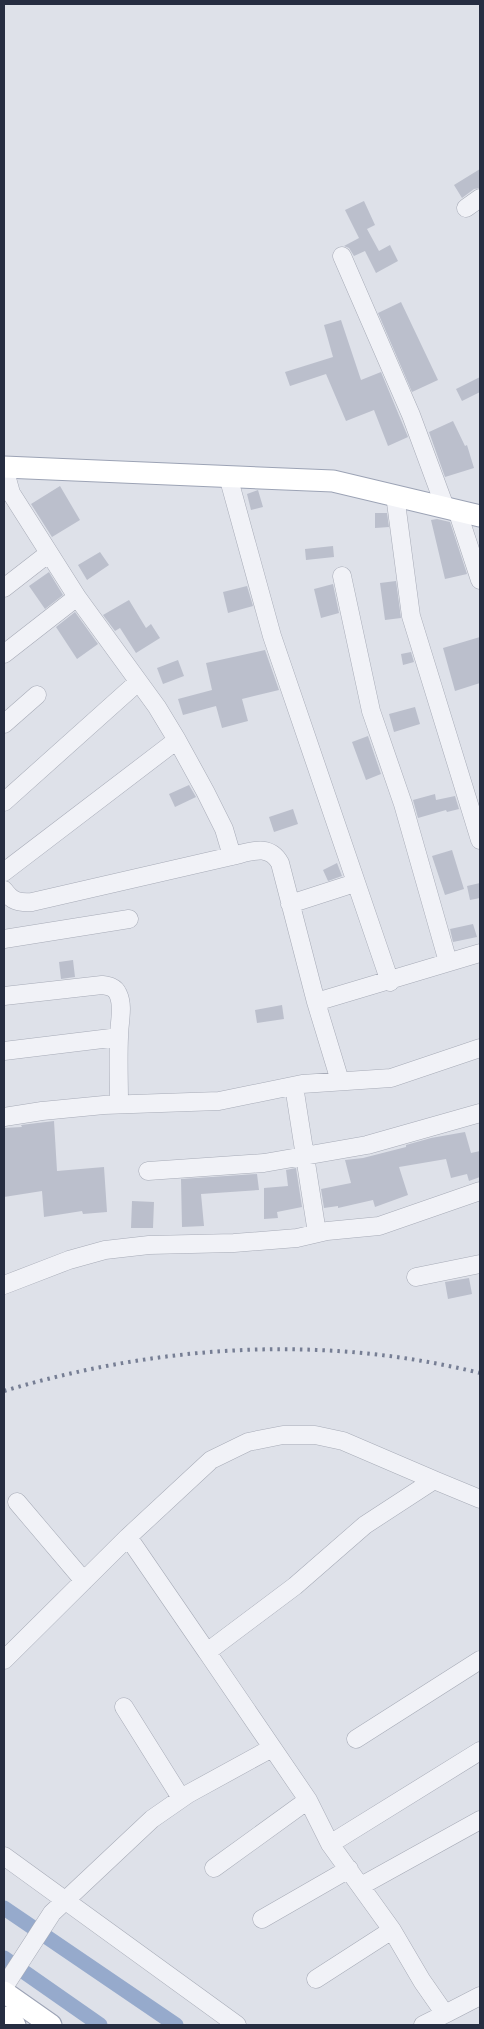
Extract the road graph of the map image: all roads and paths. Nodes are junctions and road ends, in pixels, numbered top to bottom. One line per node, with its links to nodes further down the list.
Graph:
1 (342, 256): 5 (street)
2 (4, 467): 3 (main road); 7 (street)
3 (228, 476): 4 (main road); 21 (street)
4 (395, 495): 5 (main road); 18 (street)
5 (451, 508): 6 (main road); 9 (street)
6 (480, 516)
7 (49, 553): 10 (street); 11 (street)
8 (342, 576): 27 (street)
9 (480, 580)
10 (4, 588)
11 (76, 597): 12 (street); 13 (street)
12 (4, 654)
13 (138, 682): 16 (street); 17 (street)
14 (37, 695): 15 (street)
15 (4, 724)
16 (177, 740): 19 (street); 20 (street)
17 (4, 802)
18 (480, 840)
19 (232, 856): 22 (street); 23 (street)
20 (4, 872)
21 (355, 883): 23 (street); 28 (street)
22 (4, 890)
23 (290, 904): 30 (street)
24 (129, 919): 25 (street)
25 (4, 939)
26 (480, 953): 27 (street)
27 (448, 962): 28 (street)
28 (390, 982): 30 (street)
29 (4, 996): 31 (street)
30 (316, 1002): 34 (street)
31 (119, 1036): 33 (street); 36 (street)
32 (480, 1048): 34 (street)
33 (4, 1051)
34 (340, 1081): 35 (street)
35 (294, 1086): 36 (street); 39 (street)
36 (119, 1104): 38 (street)
37 (480, 1114): 39 (street)
38 (4, 1117)
39 (304, 1156): 40 (street); 42 (street)
40 (148, 1171)
41 (480, 1191): 42 (street)
42 (318, 1233): 45 (street)
43 (480, 1264): 44 (street)
44 (416, 1277)
45 (4, 1285)
46 (434, 1480): 47 (street); 49 (street); 51 (street)
47 (480, 1499)
48 (17, 1502): 50 (street)
49 (128, 1537): 50 (street); 51 (street)
50 (84, 1581): 52 (street)
51 (207, 1652): 56 (street)
52 (4, 1660)
53 (480, 1660): 55 (street)
54 (124, 1706): 58 (street)
55 (356, 1739)
56 (272, 1748): 58 (street); 59 (street)
57 (478, 1756): 61 (street)
58 (181, 1798): 66 (street)
59 (308, 1800): 61 (street); 63 (street)
60 (480, 1820): 65 (street)
61 (330, 1844): 64 (street)
62 (4, 1856): 66 (street)
63 (214, 1868)
64 (349, 1869): 65 (street); 67 (street)
65 (361, 1886): 68 (street)
66 (64, 1900): 70 (street); 76 (street)
67 (262, 1919)
68 (392, 1930): 69 (street); 72 (street)
69 (316, 1979)
70 (5, 1987): 75 (main road)
71 (480, 1996): 72 (street)
72 (445, 2014): 77 (street)
73 (4, 2018): 74 (main road)
74 (15, 2025)
75 (51, 2025)
76 (237, 2025)
77 (423, 2025)

